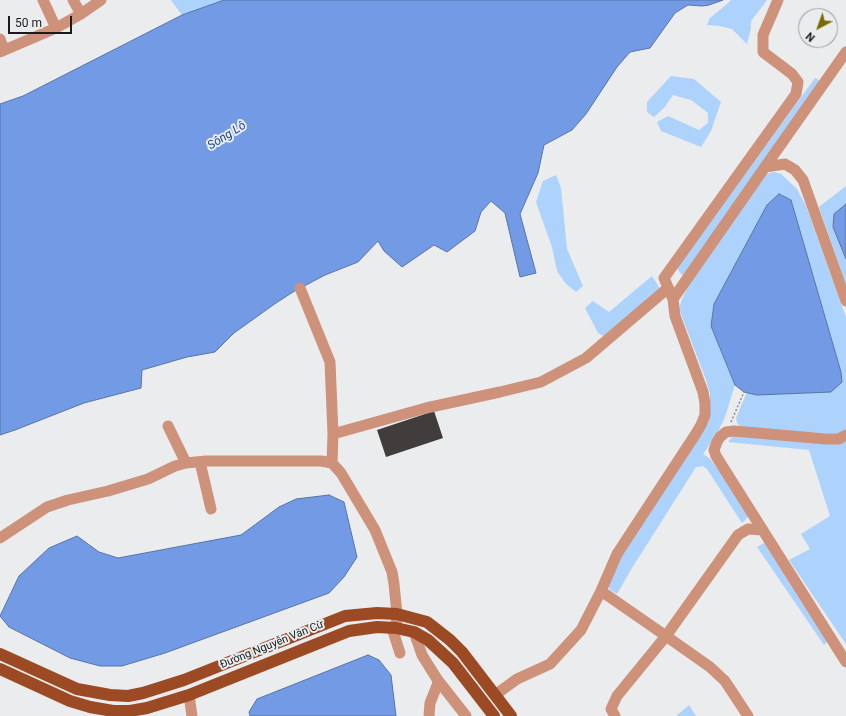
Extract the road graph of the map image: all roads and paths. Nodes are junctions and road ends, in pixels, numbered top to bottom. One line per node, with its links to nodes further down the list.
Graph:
1 (43, 0): 6 (street)
2 (73, 0): 5 (street)
3 (101, 0): 5 (street)
4 (778, 0): 12 (street)
5 (80, 14): 6 (street)
6 (56, 28): 8 (street)
7 (0, 39): 8 (street)
8 (2, 51)
9 (846, 52): 10 (street)
10 (765, 167): 13 (street); 14 (street)
11 (300, 288): 18 (street)
12 (668, 288): 13 (street); 18 (street)
13 (673, 299): 26 (street)
14 (846, 301)
15 (744, 392): 17 (path)
16 (168, 426): 21 (street)
17 (726, 432): 19 (street); 24 (street)
18 (333, 434): 22 (street)
19 (846, 435)
20 (200, 462): 21 (street); 22 (street); 23 (street)
21 (186, 463): 25 (street)
22 (332, 463): 27 (street)
23 (211, 509)
24 (763, 530): 30 (street); 33 (street)
25 (0, 538)
26 (601, 591): 30 (street); 37 (street)
27 (397, 614): 28 (street); 32 (main road, Đường Nguyễn Văn Cừ); 37 (main road, Đường Nguyễn Văn Cừ)
28 (394, 628): 29 (main road, Đường Nguyễn Văn Cừ); 31 (street); 36 (main road, Đường Nguyễn Văn Cừ)
29 (414, 632): 35 (street); 41 (main road, Đường Nguyễn Văn Cừ)
30 (666, 636): 43 (street); 44 (street)
31 (400, 653)
32 (0, 654)
33 (846, 662)
34 (0, 669): 36 (main road, Đường Nguyễn Văn Cừ)
35 (437, 679): 39 (street); 40 (street)
36 (190, 695): 38 (street)
37 (495, 695): 42 (main road, Đường Nguyễn Văn Cừ)
38 (192, 716)
39 (429, 716)
40 (466, 716)
41 (494, 716)
42 (511, 716)
43 (615, 716)
44 (748, 716)

